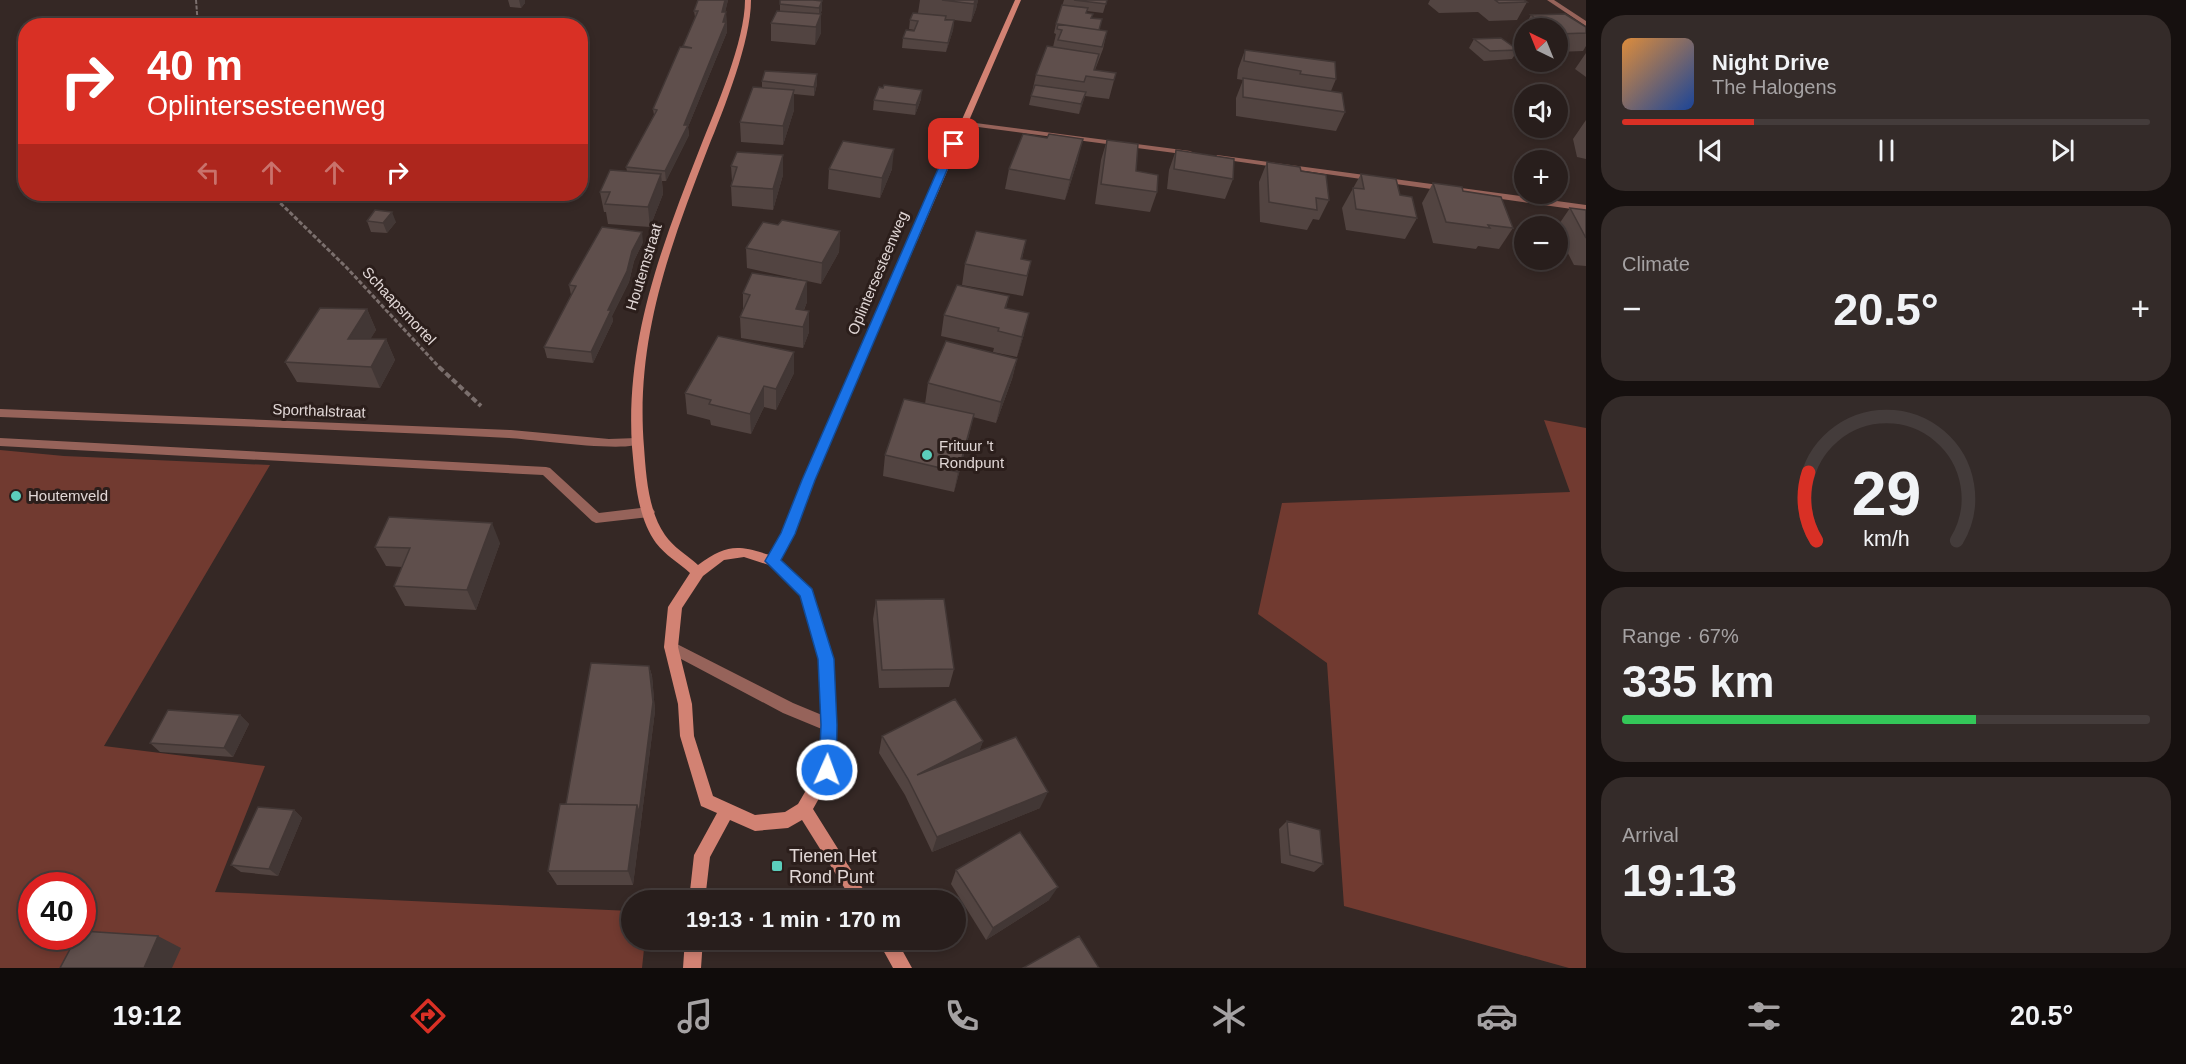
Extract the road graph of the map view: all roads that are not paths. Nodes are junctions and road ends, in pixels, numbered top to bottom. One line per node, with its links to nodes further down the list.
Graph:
1 (748, 0): 11 (street, Houtemstraat)
2 (1018, 0): 5 (street, Oplintersesteenweg)
3 (1550, 0): 4 (street)
4 (1586, 24)
5 (963, 123): 6 (street); 13 (street, Oplintersesteenweg)
6 (1197, 154)
7 (1209, 156): 8 (street)
8 (1586, 208)
9 (0, 413): 11 (street, Sporthalstraat)
10 (0, 442): 12 (street)
11 (637, 442): 12 (street, Houtemstraat)
12 (649, 512): 14 (street, Houtemstraat)
13 (773, 561): 14 (street); 16 (street)
14 (698, 572): 15 (street)
15 (671, 647): 16 (street); 18 (street)
16 (829, 725): 17 (street)
17 (804, 809): 18 (street); 20 (street)
18 (726, 812): 19 (street)
19 (699, 890)
20 (856, 890)
21 (693, 950): 23 (street)
22 (892, 950): 24 (street)
23 (692, 968)
24 (903, 968)

